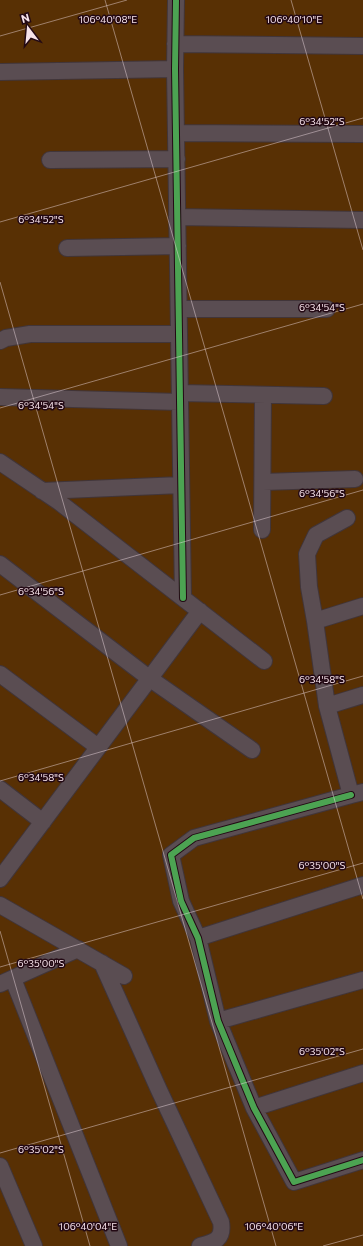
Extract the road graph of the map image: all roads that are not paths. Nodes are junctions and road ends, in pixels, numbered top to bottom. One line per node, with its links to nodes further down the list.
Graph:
1 (176, 0): 2 (street)
2 (175, 44): 3 (street); 4 (street)
3 (363, 46)
4 (175, 69): 5 (street); 6 (street)
5 (0, 72)
6 (177, 133): 7 (street); 8 (street)
7 (363, 134)
8 (177, 159): 9 (street); 10 (street)
9 (50, 160)
10 (177, 217): 11 (street); 12 (street)
11 (363, 220)
12 (178, 246): 13 (street); 14 (street)
13 (66, 248)
14 (179, 309): 15 (street); 16 (street)
15 (327, 309)
16 (179, 334): 17 (street); 21 (street)
17 (0, 341)
18 (263, 395): 19 (street); 21 (street); 24 (street)
19 (324, 396)
20 (0, 397): 21 (street)
21 (180, 398): 25 (street)
22 (0, 462): 26 (street)
23 (355, 479): 24 (street)
24 (263, 482): 28 (street)
25 (181, 485): 26 (street); 30 (street)
26 (42, 491): 30 (street)
27 (347, 518): 33 (street)
28 (262, 530)
29 (0, 564): 36 (street)
30 (183, 598): 32 (street)
31 (363, 606): 33 (street)
32 (200, 611): 34 (street); 36 (street)
33 (315, 621): 38 (street)
34 (264, 661)
35 (0, 674): 39 (street)
36 (149, 678): 39 (street); 40 (street)
37 (363, 695): 38 (street)
38 (327, 706): 42 (street)
39 (98, 747): 43 (street)
40 (252, 750)
41 (0, 789): 43 (street)
42 (357, 794): 47 (street)
43 (43, 822): 44 (street)
44 (0, 879)
45 (363, 885): 47 (street)
46 (0, 905): 48 (street)
47 (198, 938): 53 (street)
48 (78, 949): 49 (street); 52 (street)
49 (102, 963): 50 (street); 60 (street)
50 (124, 976)
51 (363, 980): 53 (street)
52 (6, 981): 59 (street)
53 (218, 1021): 55 (street)
54 (363, 1073): 55 (street)
55 (254, 1108): 56 (street)
56 (363, 1160)
57 (0, 1166): 58 (street)
58 (34, 1246)
59 (119, 1246)
60 (200, 1246)

